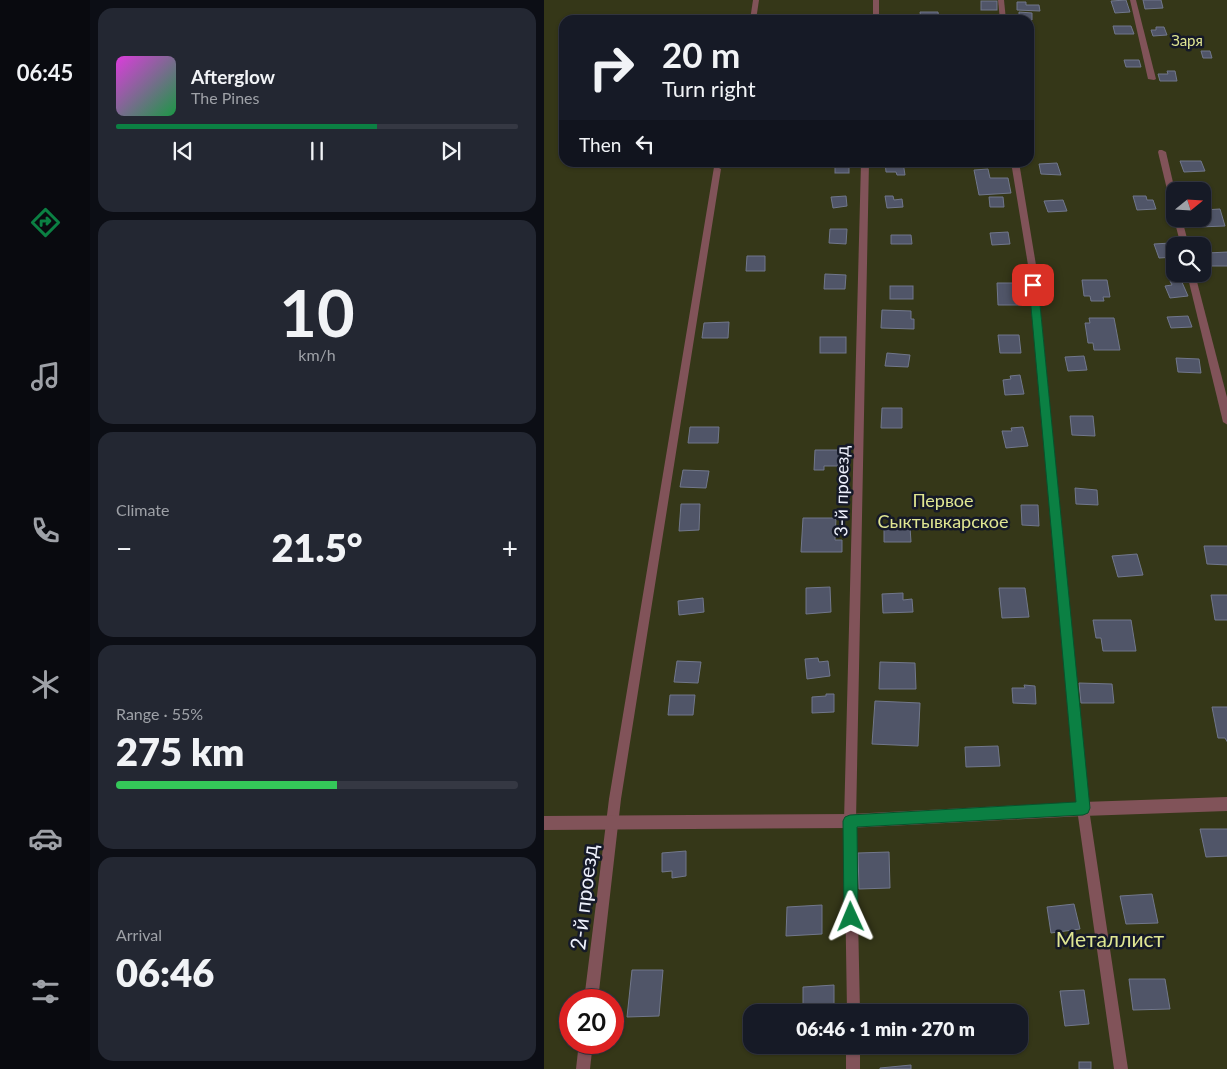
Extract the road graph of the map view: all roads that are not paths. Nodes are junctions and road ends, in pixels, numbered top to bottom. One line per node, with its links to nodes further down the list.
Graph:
1 (756, 0): 5 (lane)
2 (876, 0): 6 (lane)
3 (1001, 0): 7 (lane)
4 (1134, 0): 8 (lane)
5 (754, 15)
6 (876, 15)
7 (1002, 15)
8 (1152, 79)
9 (1162, 152): 13 (lane)
10 (865, 167): 18 (lane, 3-й проезд)
11 (1016, 167): 17 (lane)
12 (717, 169): 20 (lane, 2-й проезд)
13 (1169, 182)
14 (1194, 282): 15 (lane)
15 (1227, 422)
16 (1227, 804): 17 (street)
17 (1083, 808): 18 (street); 27 (lane)
18 (850, 821): 20 (street); 22 (lane, 3-й проезд)
19 (544, 823): 20 (street)
20 (612, 823): 21 (lane, 2-й проезд)
21 (592, 989)
22 (852, 1004)
23 (585, 1054): 25 (lane)
24 (853, 1054): 26 (lane)
25 (583, 1069)
26 (853, 1069)
27 (1121, 1069)

